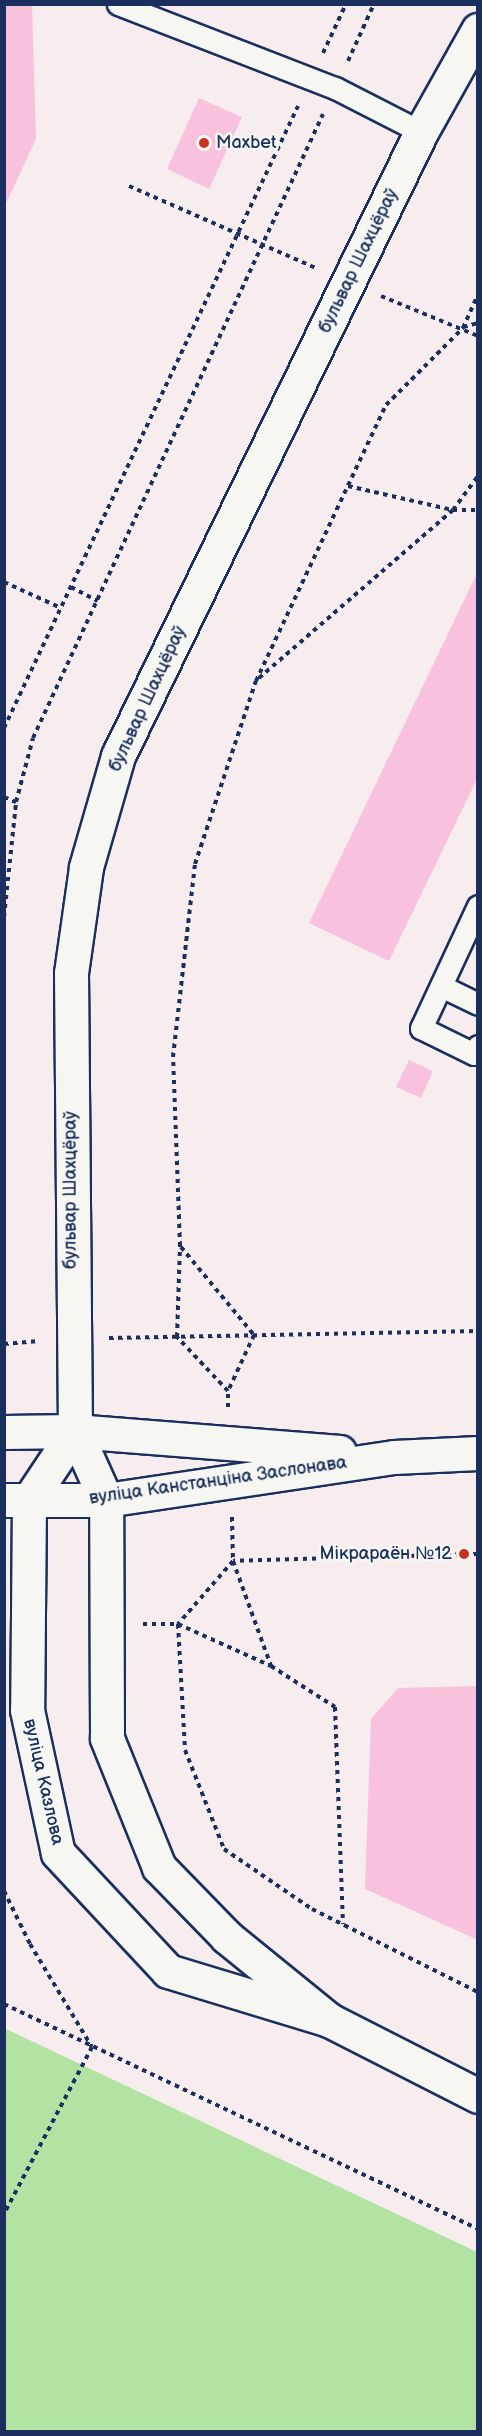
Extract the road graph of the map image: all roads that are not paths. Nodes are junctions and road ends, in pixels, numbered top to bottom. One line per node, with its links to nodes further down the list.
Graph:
1 (118, 4): 3 (lane)
2 (477, 30): 3 (main road, бульвар Шахцёраў)
3 (421, 132): 8 (main road, бульвар Шахцёраў)
4 (477, 906): 5 (lane)
5 (441, 986): 6 (lane); 7 (lane)
6 (477, 1004)
7 (477, 1046)
8 (75, 1431): 9 (main road, вуліца Канстанціна Заслонава); 11 (main road, вуліца Канстанціна Заслонава); 12 (main road); 13 (main road)
9 (4, 1432)
10 (477, 1453): 11 (main road, вуліца Канстанціна Заслонава)
11 (394, 1457): 13 (main road, вуліца Канстанціна Заслонава)
12 (17, 1500): 13 (main road, вуліца Канстанціна Заслонава); 14 (main road, вуліца Казлова)
13 (106, 1500): 14 (main road, вуліца Казлова)
14 (329, 2020): 15 (main road, вуліца Казлова)
15 (477, 2096)

